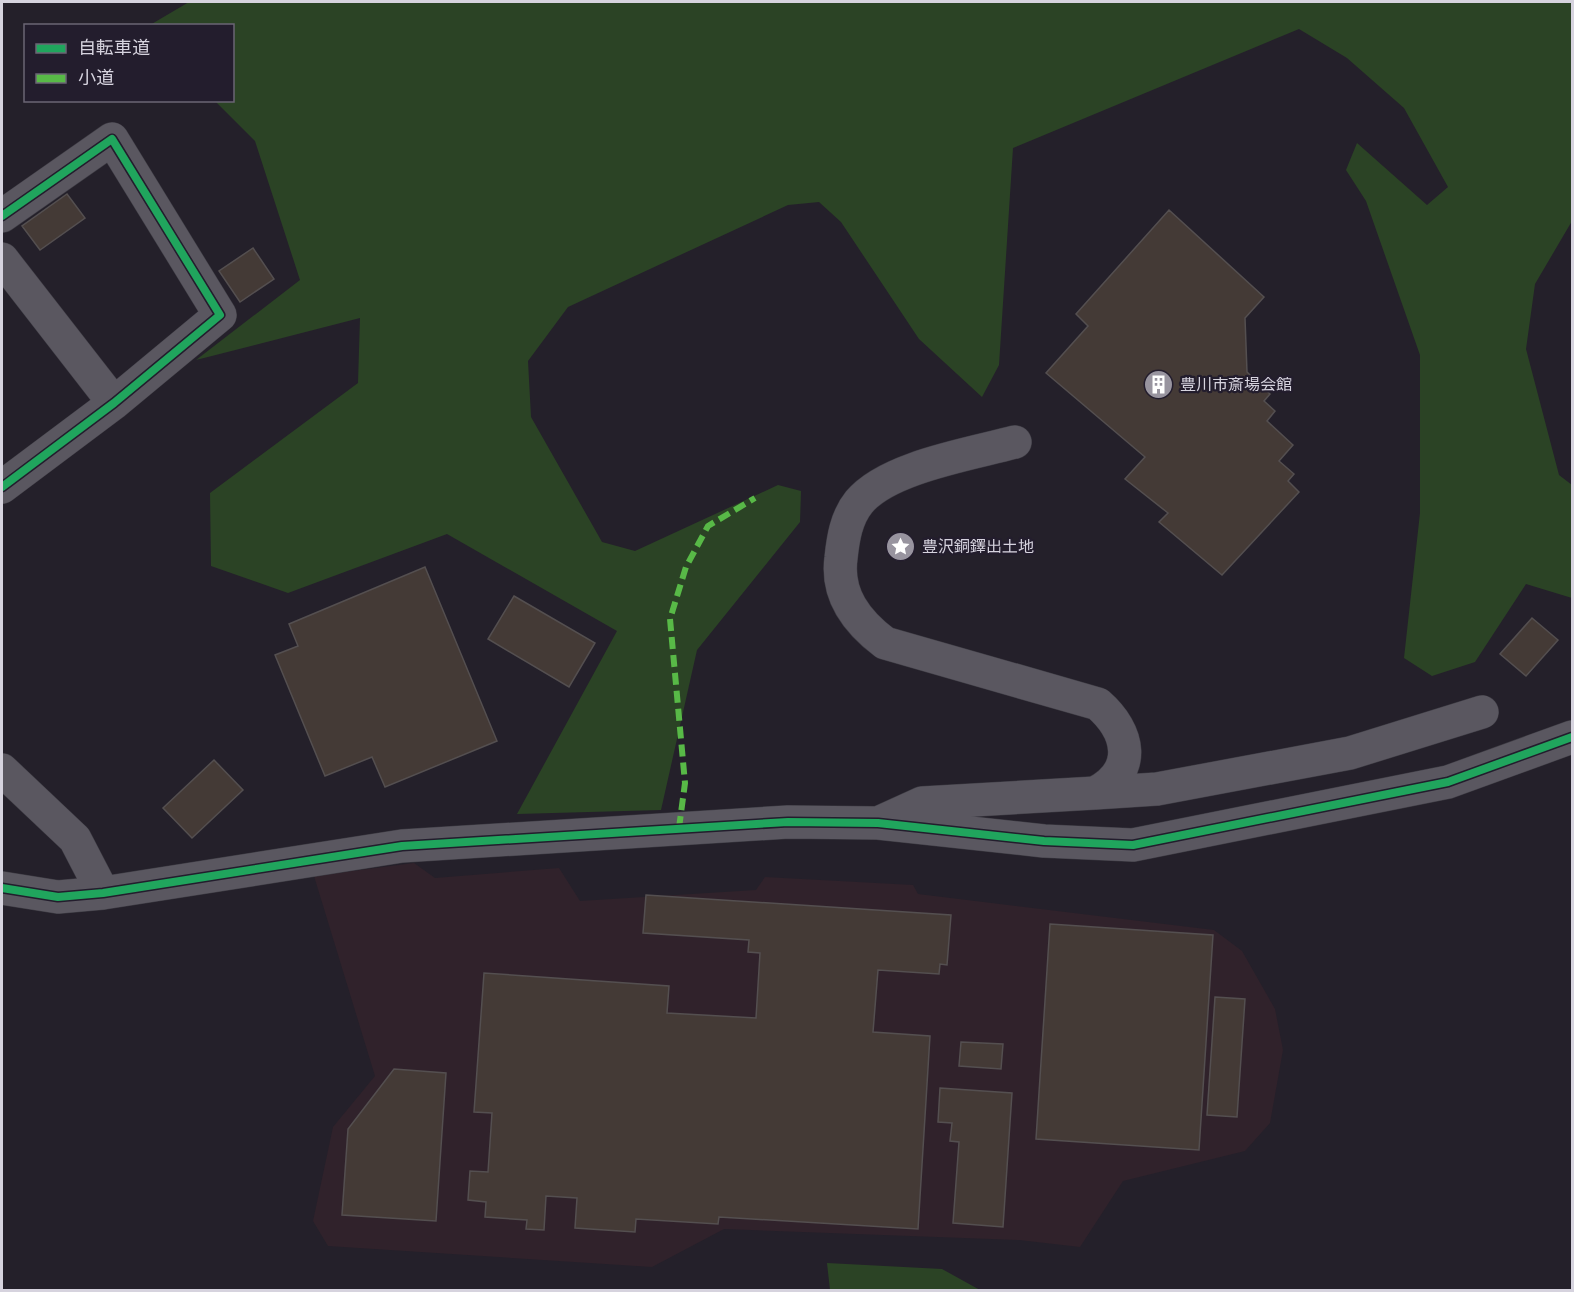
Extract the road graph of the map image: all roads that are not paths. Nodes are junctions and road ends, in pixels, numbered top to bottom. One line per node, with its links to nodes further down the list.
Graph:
1 (2, 216): 3 (street)
2 (2, 259): 3 (street)
3 (114, 403): 5 (street)
4 (1015, 442): 9 (street)
5 (2, 487)
6 (1482, 712): 9 (street)
7 (1572, 737): 10 (street)
8 (2, 770): 12 (street)
9 (1095, 793): 10 (street)
10 (878, 823): 12 (street)
11 (2, 888): 12 (street)
12 (104, 894)

